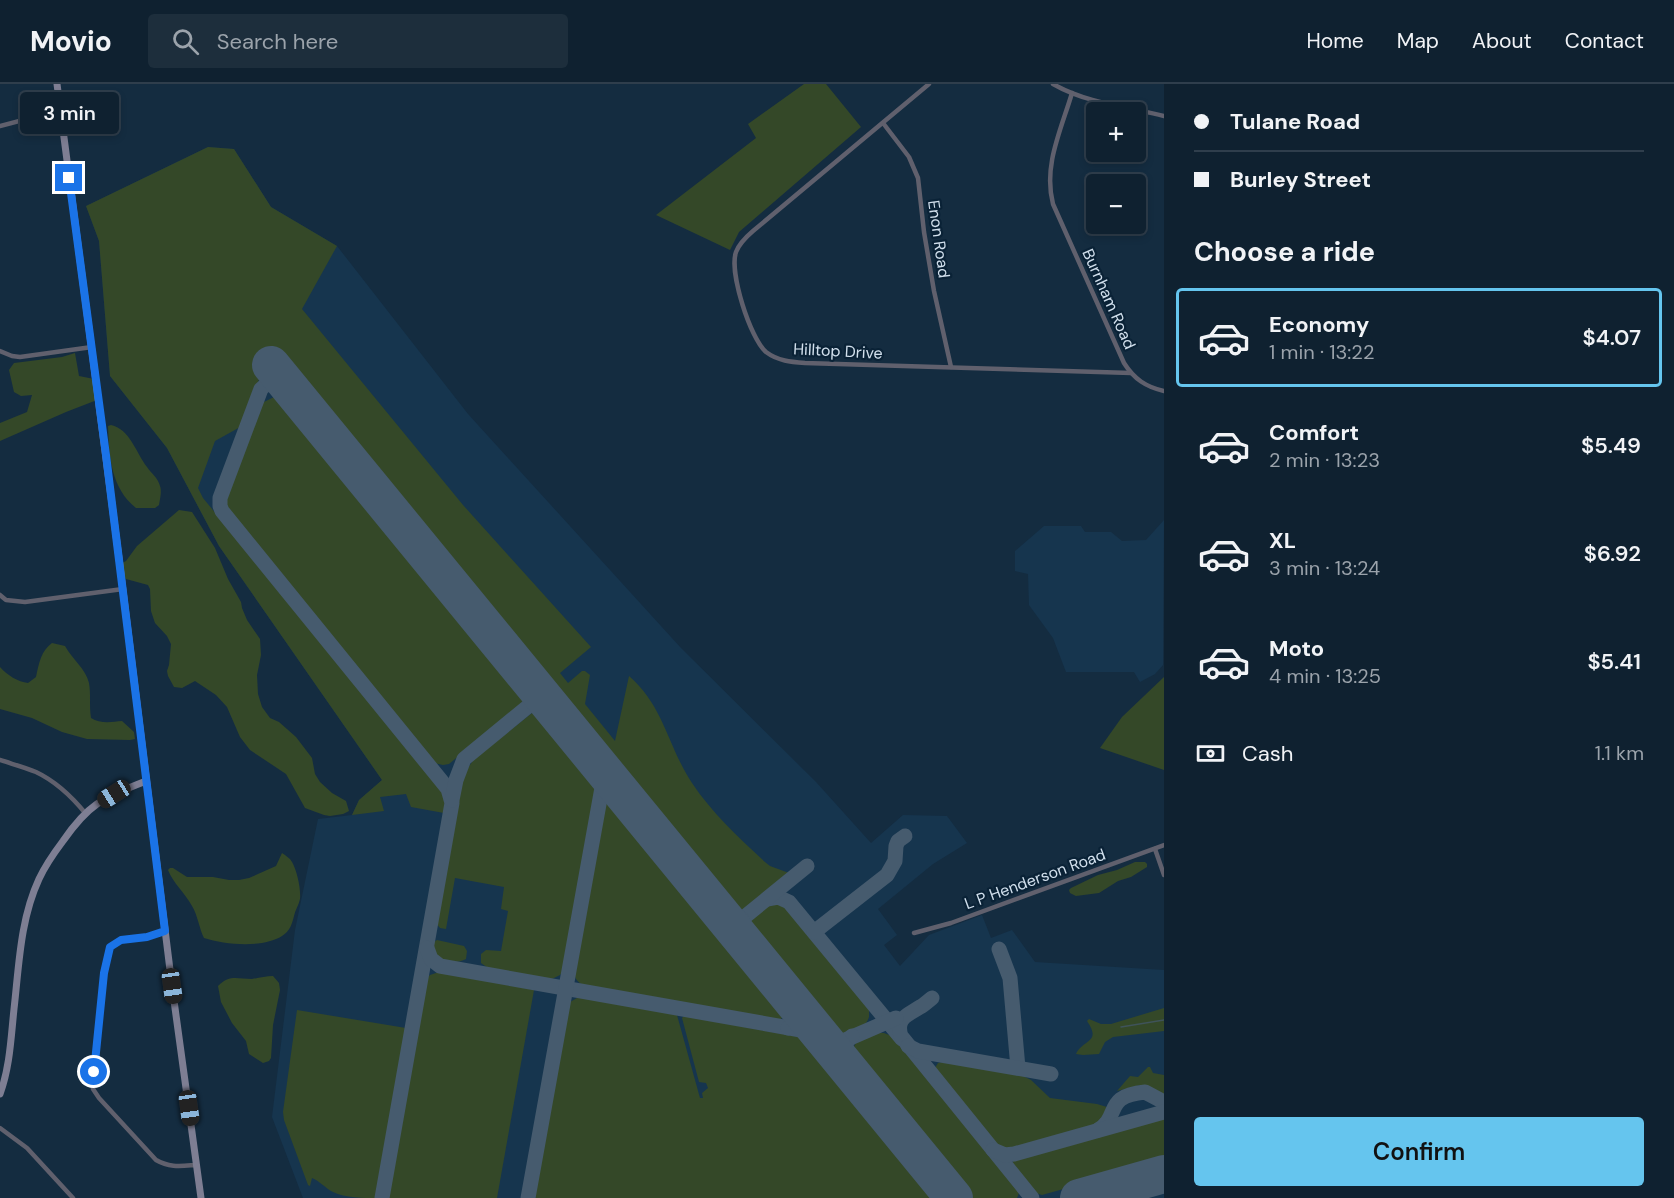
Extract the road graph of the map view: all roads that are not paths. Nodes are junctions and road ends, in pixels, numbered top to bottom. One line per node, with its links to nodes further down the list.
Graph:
1 (57, 84): 5 (main road)
2 (929, 84): 7 (street, Hilltop Drive)
3 (1053, 84): 4 (street)
4 (1072, 93): 6 (street); 12 (street, Burnham Road)
5 (60, 110): 8 (street); 9 (main road)
6 (1164, 116)
7 (883, 123): 11 (street, Enon Road); 11 (street, Hilltop Drive)
8 (0, 126)
9 (92, 347): 10 (street); 14 (main road)
10 (0, 351)
11 (951, 367): 12 (street, Hilltop Drive)
12 (1131, 374): 13 (street, Burnham Road)
13 (1164, 392)
14 (123, 589): 15 (street); 18 (main road)
15 (0, 595)
16 (2, 761): 17 (street); 19 (street)
17 (0, 769)
18 (146, 781): 19 (main road); 23 (main road)
19 (86, 814): 25 (main road)
20 (1164, 845): 21 (street, L P Henderson Road)
21 (1155, 849): 22 (street); 24 (street, L P Henderson Road)
22 (1164, 875)
23 (165, 931): 27 (main road); 27 (street)
24 (914, 933)
25 (0, 1094)
26 (0, 1128): 28 (street)
27 (196, 1165): 29 (main road)
28 (73, 1198)
29 (201, 1198)

